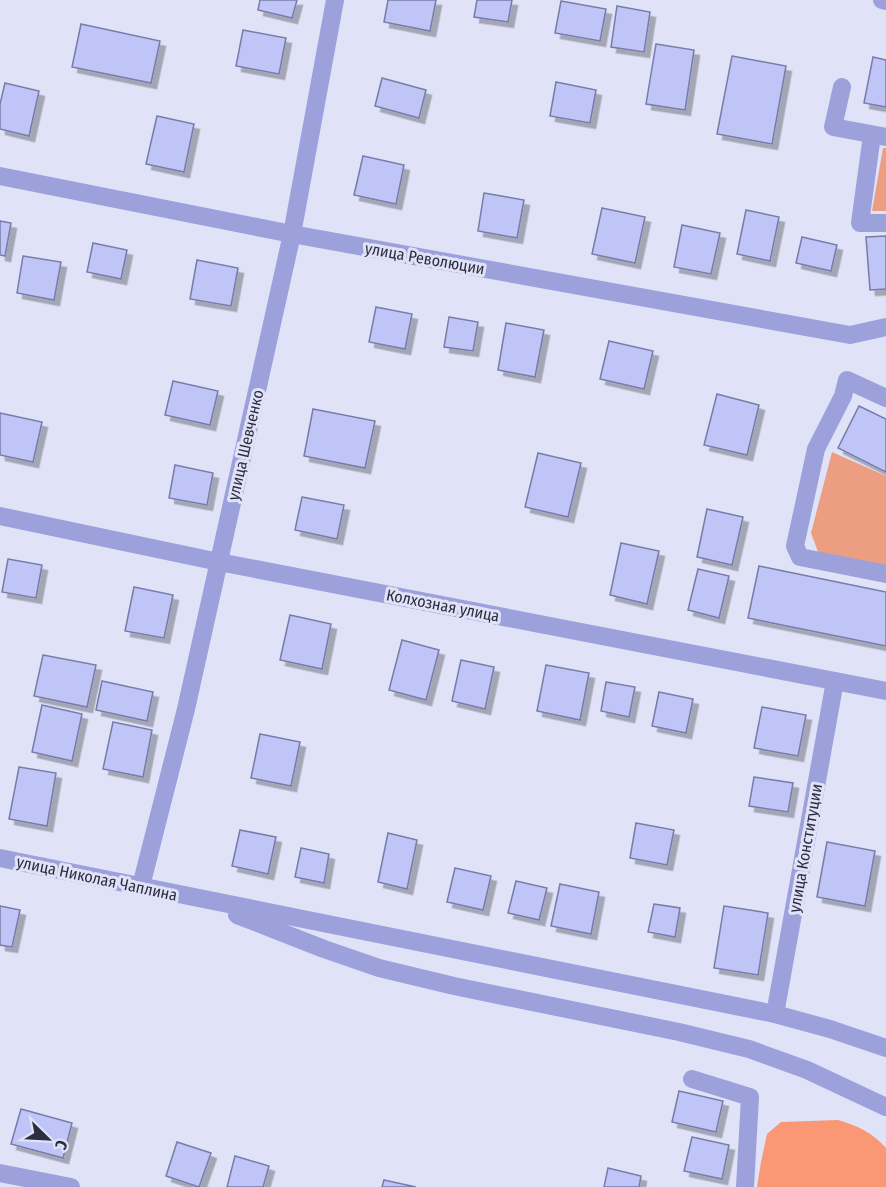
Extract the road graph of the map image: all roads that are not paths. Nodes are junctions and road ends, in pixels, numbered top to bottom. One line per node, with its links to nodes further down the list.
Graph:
1 (335, 0): 6 (street, улица Шевченко)
2 (842, 87): 3 (street)
3 (879, 136): 5 (street)
4 (0, 176): 6 (street, улица Революции)
5 (886, 223)
6 (292, 234): 7 (street, улица Революции); 10 (street, улица Шевченко)
7 (886, 327)
8 (886, 398): 11 (street)
9 (0, 516): 10 (street, Колхозная улица)
10 (219, 562): 12 (street, Колхозная улица); 15 (street, улица Шевченко)
11 (886, 574)
12 (835, 681): 13 (street, Колхозная улица); 17 (street, улица Конституции)
13 (886, 692)
14 (0, 858): 15 (street, улица Николая Чаплина)
15 (141, 886): 16 (street, улица Николая Чаплина)
16 (194, 898): 17 (street); 20 (street)
17 (775, 1014): 18 (street)
18 (886, 1048)
19 (692, 1079): 23 (street)
20 (886, 1107)
21 (0, 1173): 22 (street)
22 (71, 1187)
23 (745, 1187)

